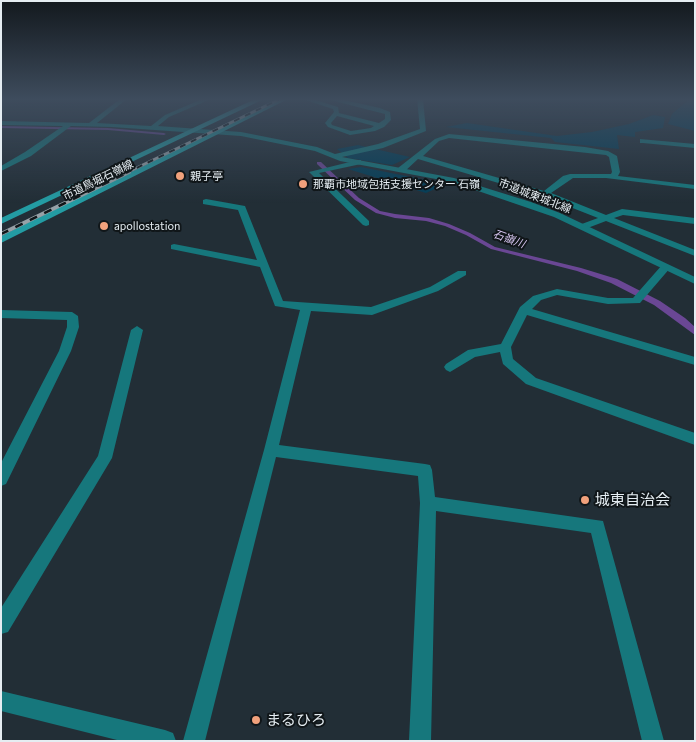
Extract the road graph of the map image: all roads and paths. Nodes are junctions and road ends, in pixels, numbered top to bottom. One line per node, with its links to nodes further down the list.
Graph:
1 (57, 134): 11 (street)
2 (189, 134): 18 (street, 市道鳥堀石嶺線)
3 (217, 134): 22 (street, 市道鳥堀石嶺線)
4 (235, 134): 8 (street, 市道城東城北線)
5 (414, 134): 8 (street)
6 (643, 141): 7 (street)
7 (695, 146)
8 (334, 156): 10 (street, 市道城東城北線)
9 (419, 156): 12 (street); 13 (street); 15 (street)
10 (358, 162): 12 (street, 市道城東城北線); 20 (street)
11 (1, 169)
12 (401, 170): 21 (street, 市道城東城北線)
13 (609, 178): 14 (street); 15 (street)
14 (695, 187)
15 (545, 194): 17 (street)
16 (206, 202): 25 (street)
17 (607, 217): 19 (street); 21 (street); 24 (street)
18 (1, 221)
19 (695, 221)
20 (366, 223)
21 (582, 227): 26 (street, 市道城東城北線)
22 (1, 240)
23 (174, 247): 25 (street)
24 (695, 253)
25 (265, 265): 29 (street)
26 (666, 267): 28 (street, 市道城東城北線); 30 (street)
27 (462, 273): 29 (street)
28 (695, 281)
29 (306, 306): 37 (street)
30 (524, 310): 33 (street); 34 (street)
31 (1, 314): 38 (street)
32 (137, 330): 40 (street)
33 (505, 347): 35 (street); 36 (street)
34 (695, 361)
35 (450, 368)
36 (695, 439)
37 (271, 450): 39 (street); 43 (street)
38 (1, 479)
39 (428, 504): 44 (street); 45 (street)
40 (1, 626)
41 (1, 701): 42 (street)
42 (165, 741)
43 (194, 741)
44 (420, 741)
45 (652, 741)

